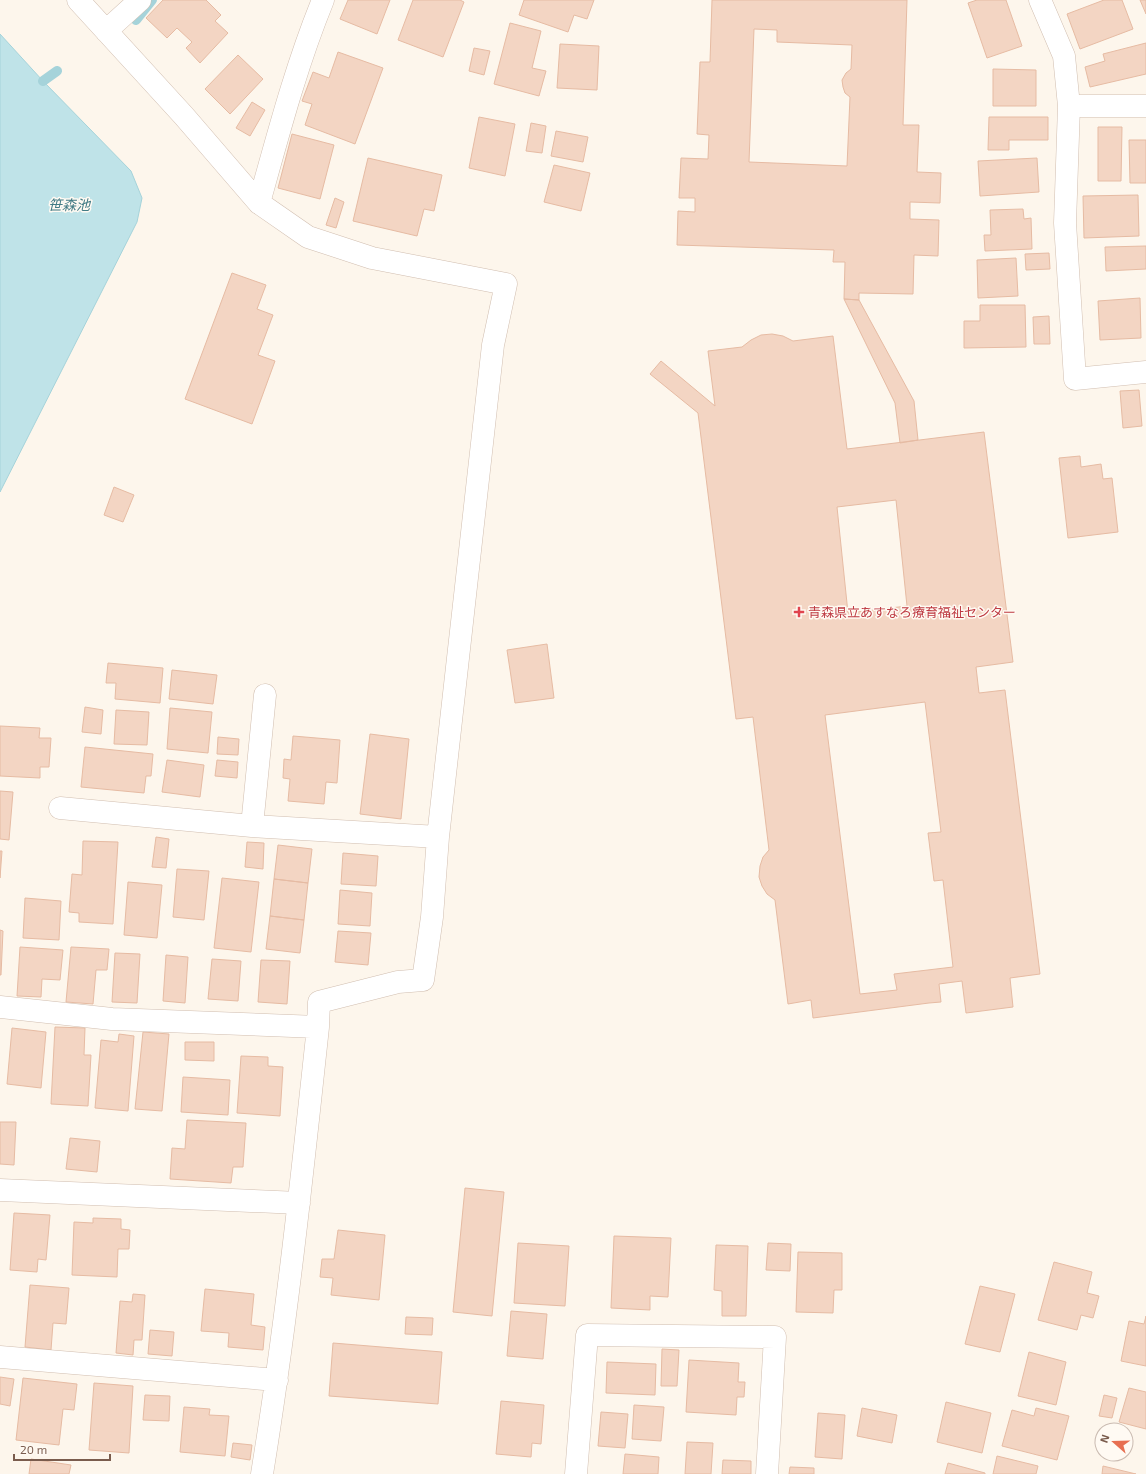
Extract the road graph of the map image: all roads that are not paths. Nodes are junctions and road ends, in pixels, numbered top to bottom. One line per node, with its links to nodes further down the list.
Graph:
1 (78, 0): 5 (street)
2 (140, 0): 5 (street)
3 (323, 0): 8 (street)
4 (1040, 0): 6 (street)
5 (106, 31): 8 (street)
6 (1070, 106): 7 (street); 9 (street)
7 (1146, 106)
8 (259, 203): 13 (street)
9 (1146, 372)
10 (265, 695): 12 (street)
11 (60, 808): 12 (street)
12 (252, 826): 13 (street)
13 (438, 837): 15 (street)
14 (0, 1007): 15 (street)
15 (318, 1027): 17 (street)
16 (0, 1190): 17 (street)
17 (299, 1203): 19 (street)
18 (0, 1357): 19 (street)
19 (277, 1380): 20 (street)
20 (262, 1474)
21 (576, 1474): 22 (street)
22 (767, 1474)

